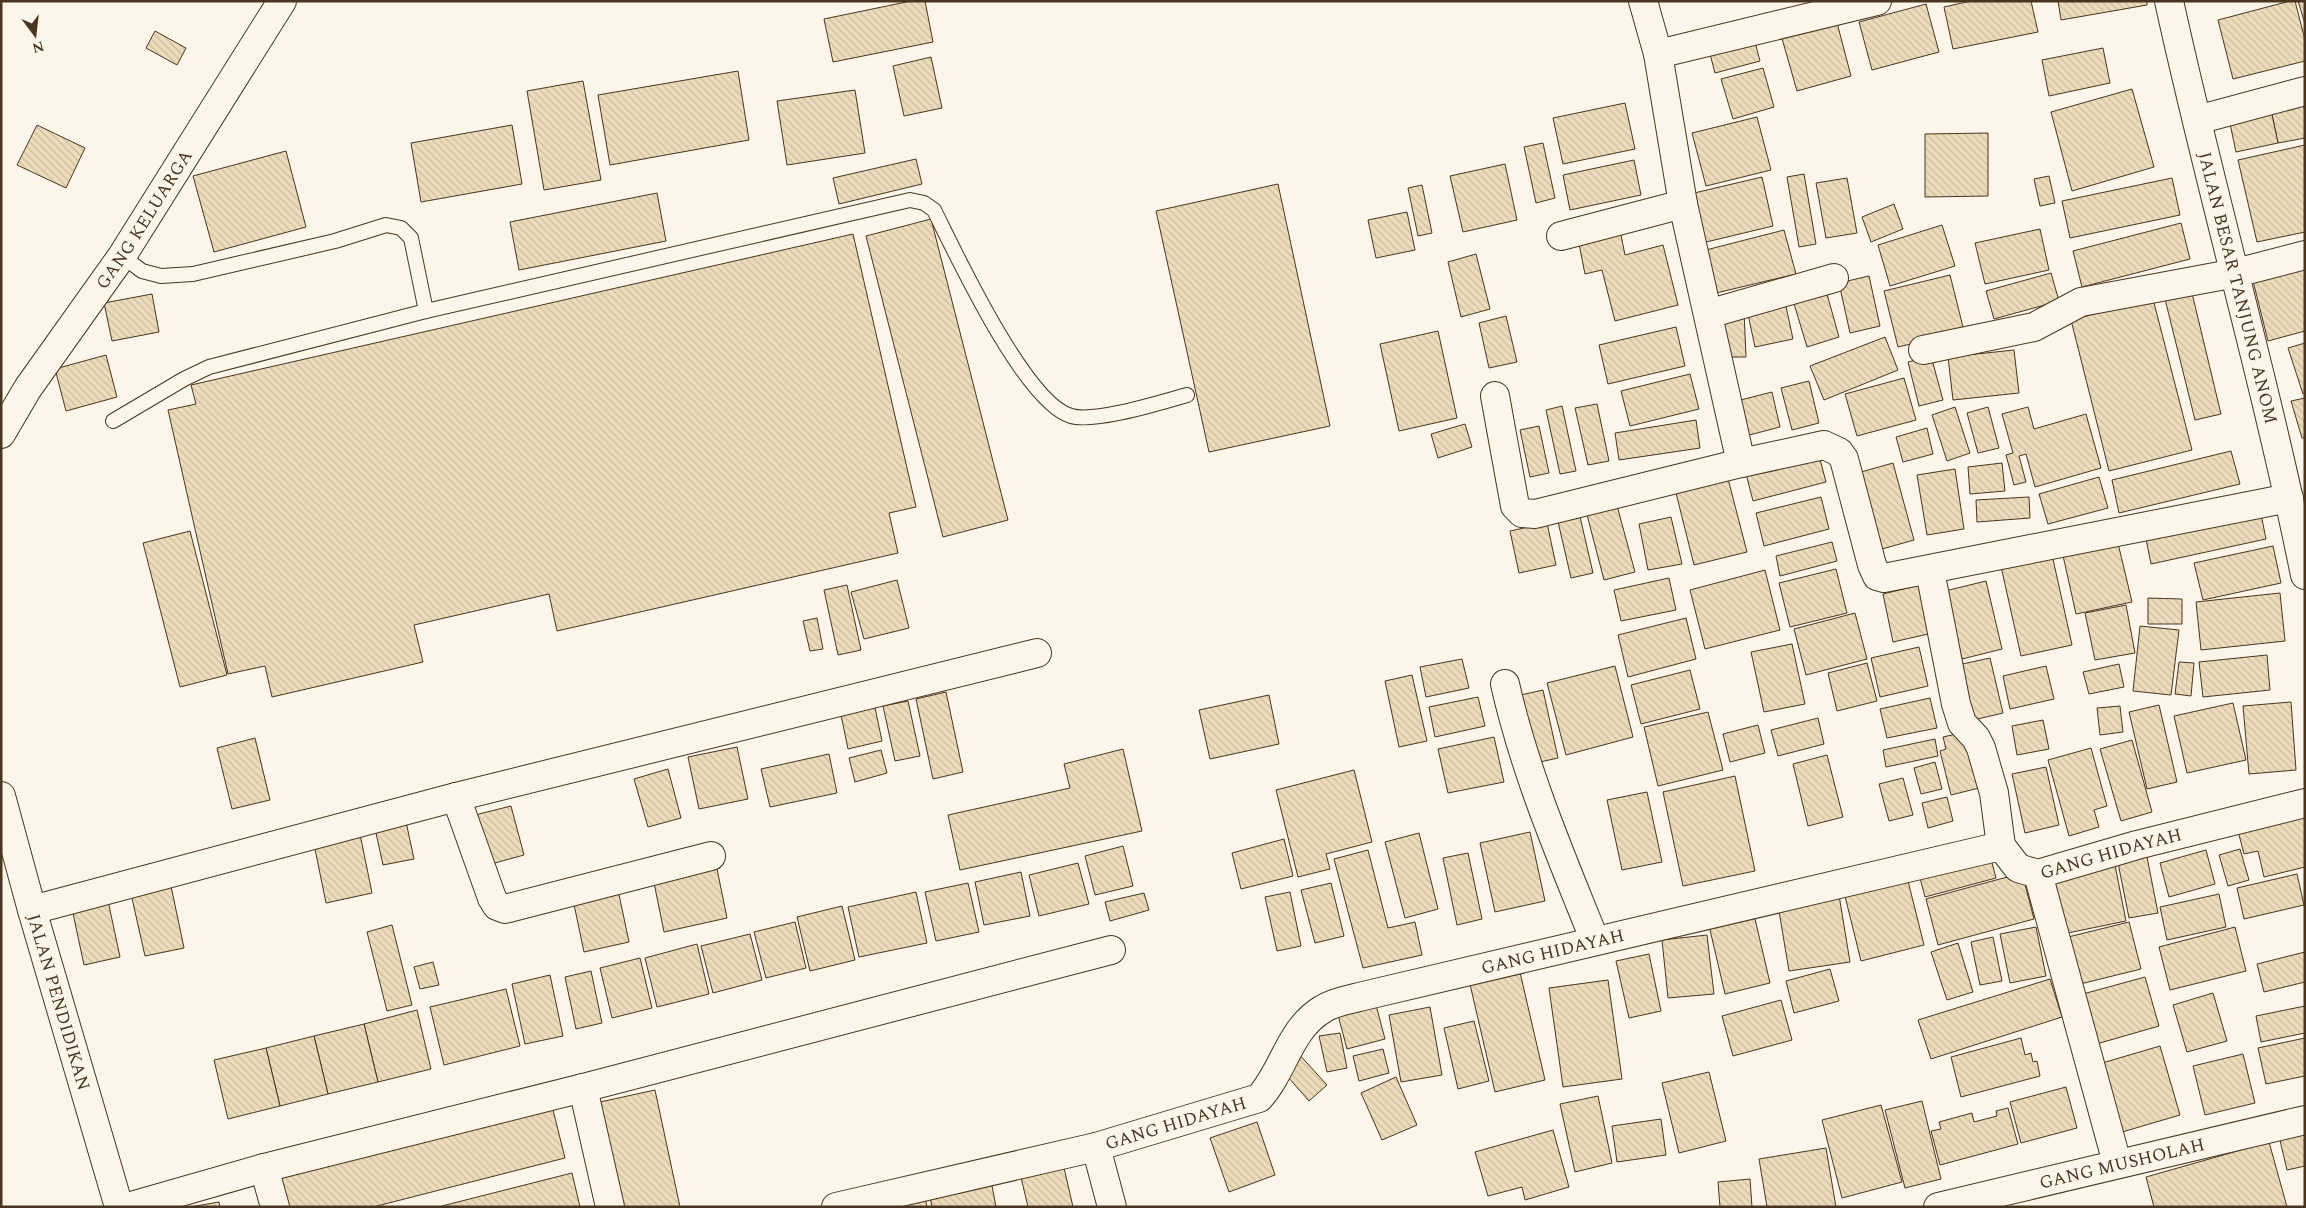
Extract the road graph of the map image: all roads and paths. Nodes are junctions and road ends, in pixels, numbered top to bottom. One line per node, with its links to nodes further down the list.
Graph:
1 (282, 1): 11 (street, GANG KELUARGA)
2 (1644, 1): 5 (street)
3 (1877, 1): 5 (street)
4 (2169, 1): 7 (street, JALAN BESAR TANJUNG ANOM)
5 (1658, 54): 8 (street)
6 (2305, 91): 7 (street)
7 (2197, 120): 12 (street, JALAN BESAR TANJUNG ANOM)
8 (1683, 204): 9 (street); 15 (street)
9 (1561, 236)
10 (2305, 255): 12 (street)
11 (122, 256): 14 (lane); 20 (street, GANG KELUARGA)
12 (2236, 273): 16 (street); 22 (street, JALAN BESAR TANJUNG ANOM)
13 (1834, 278): 15 (street)
14 (426, 311): 17 (lane); 19 (lane)
15 (1708, 314): 21 (street)
16 (1923, 350)
17 (1187, 395)
18 (1495, 396): 21 (street)
19 (113, 421)
20 (1, 434)
21 (1741, 463): 23 (street)
22 (2289, 498): 23 (street); 24 (street, JALAN BESAR TANJUNG ANOM)
23 (1930, 571): 30 (street)
24 (2305, 575)
25 (1037, 653): 28 (street)
26 (1505, 684): 34 (street)
27 (1, 796): 33 (street, JALAN PENDIDIKAN)
28 (456, 797): 31 (street); 33 (street)
29 (2305, 804): 32 (street, GANG HIDAYAH)
30 (2000, 846): 32 (street, GANG HIDAYAH); 34 (street, GANG HIDAYAH)
31 (711, 856)
32 (2038, 874): 39 (street)
33 (32, 910): 41 (street, JALAN PENDIDIKAN)
34 (1595, 940): 38 (street, GANG HIDAYAH)
35 (1112, 950): 36 (street)
36 (584, 1088): 40 (street); 44 (street)
37 (2305, 1120): 39 (street, GANG MUSHOLAH)
38 (1096, 1147): 45 (street, GANG HIDAYAH); 46 (street)
39 (2117, 1163): 47 (street, GANG MUSHOLAH)
40 (264, 1168): 42 (street); 43 (street)
41 (119, 1207)
42 (128, 1207)
43 (275, 1207)
44 (610, 1207)
45 (836, 1207)
46 (1112, 1207)
47 (1938, 1207)

